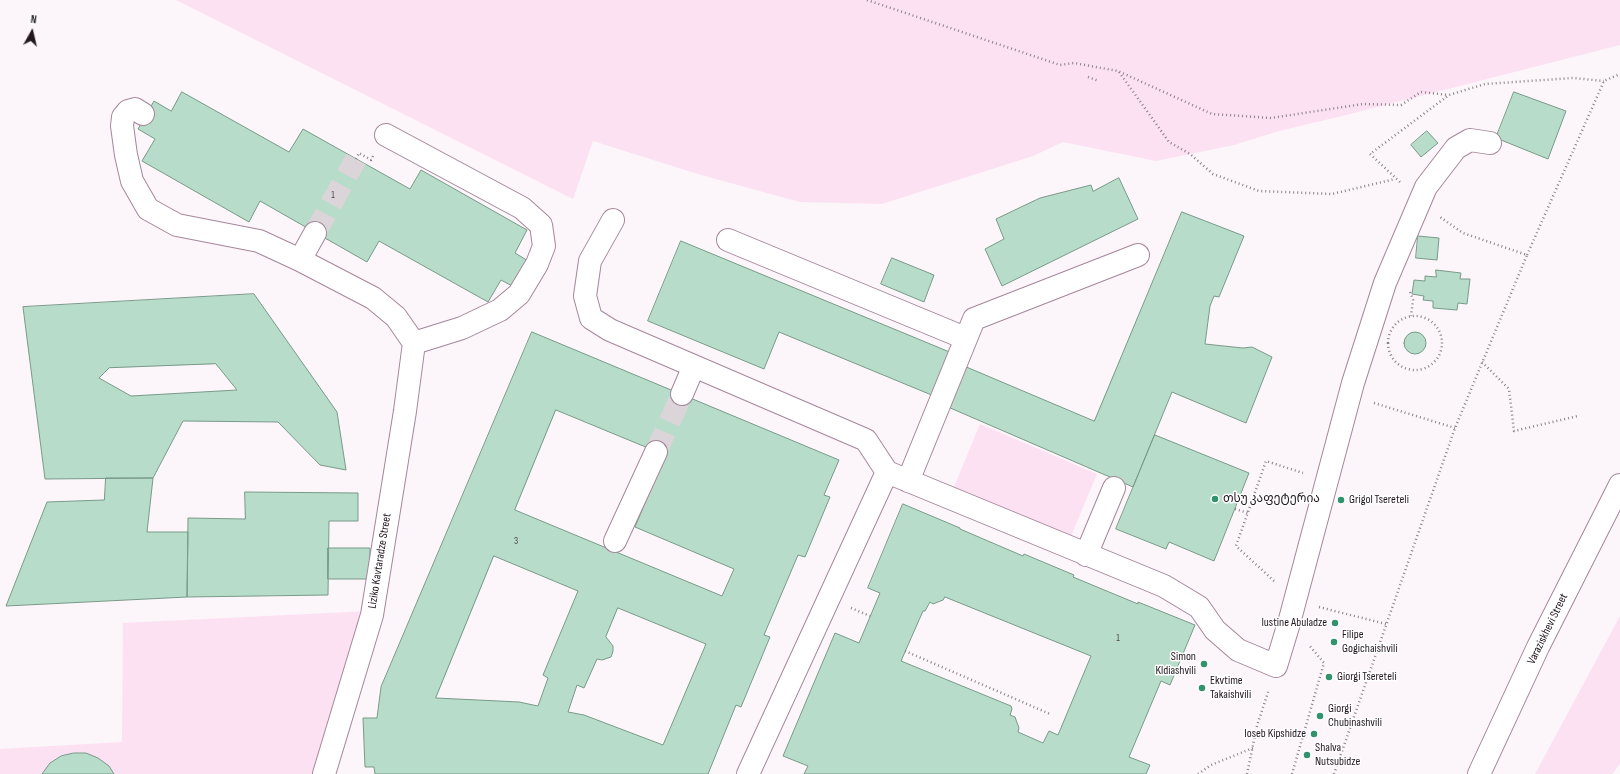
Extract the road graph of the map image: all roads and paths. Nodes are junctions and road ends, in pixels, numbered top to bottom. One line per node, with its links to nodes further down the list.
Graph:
1 (867, 0): 2 (path)
2 (1118, 70): 6 (path); 12 (path)
3 (1620, 74): 18 (path)
4 (1088, 77): 5 (path)
5 (1098, 81)
6 (1449, 95)
7 (143, 114): 19 (street)
8 (386, 135): 22 (street)
9 (1490, 144): 13 (street)
10 (356, 159): 11 (path)
11 (371, 160)
12 (1396, 178)
13 (1420, 202): 18 (path); 26 (street)
14 (613, 220): 24 (street)
15 (315, 232): 19 (street)
16 (728, 240): 20 (street)
17 (1138, 255): 20 (street)
18 (1527, 255): 23 (path)
19 (300, 260): 22 (street)
20 (965, 338): 32 (street)
21 (1442, 339): 21 (path)
22 (414, 343): 47 (street, Liziko Kavtaradze Street)
23 (1482, 362): 27 (path); 28 (path)
24 (694, 366): 25 (street); 30 (street)
25 (682, 394)
26 (1350, 396): 28 (path); 31 (street)
27 (1578, 416)
28 (1455, 428): 41 (path)
29 (656, 452): 37 (street)
30 (887, 472): 32 (street); 46 (street)
31 (1327, 480): 36 (path); 39 (street)
32 (908, 481): 38 (street)
33 (1620, 485): 52 (street, Varaziskhevi Street)
34 (1114, 488): 38 (street)
35 (1235, 509): 36 (path)
36 (1248, 513): 39 (path)
37 (615, 541)
38 (1086, 555): 43 (street)
39 (1295, 601): 40 (street); 41 (path)
40 (1289, 623): 43 (street); 50 (path)
41 (1386, 624): 51 (path)
42 (905, 651): 44 (path)
43 (1276, 666): 45 (path)
44 (1050, 714)
45 (1253, 748): 48 (path); 49 (path)
46 (750, 773)
47 (324, 774)
48 (1198, 774)
49 (1247, 774)
50 (1292, 774)
51 (1334, 774)
52 (1479, 774)

